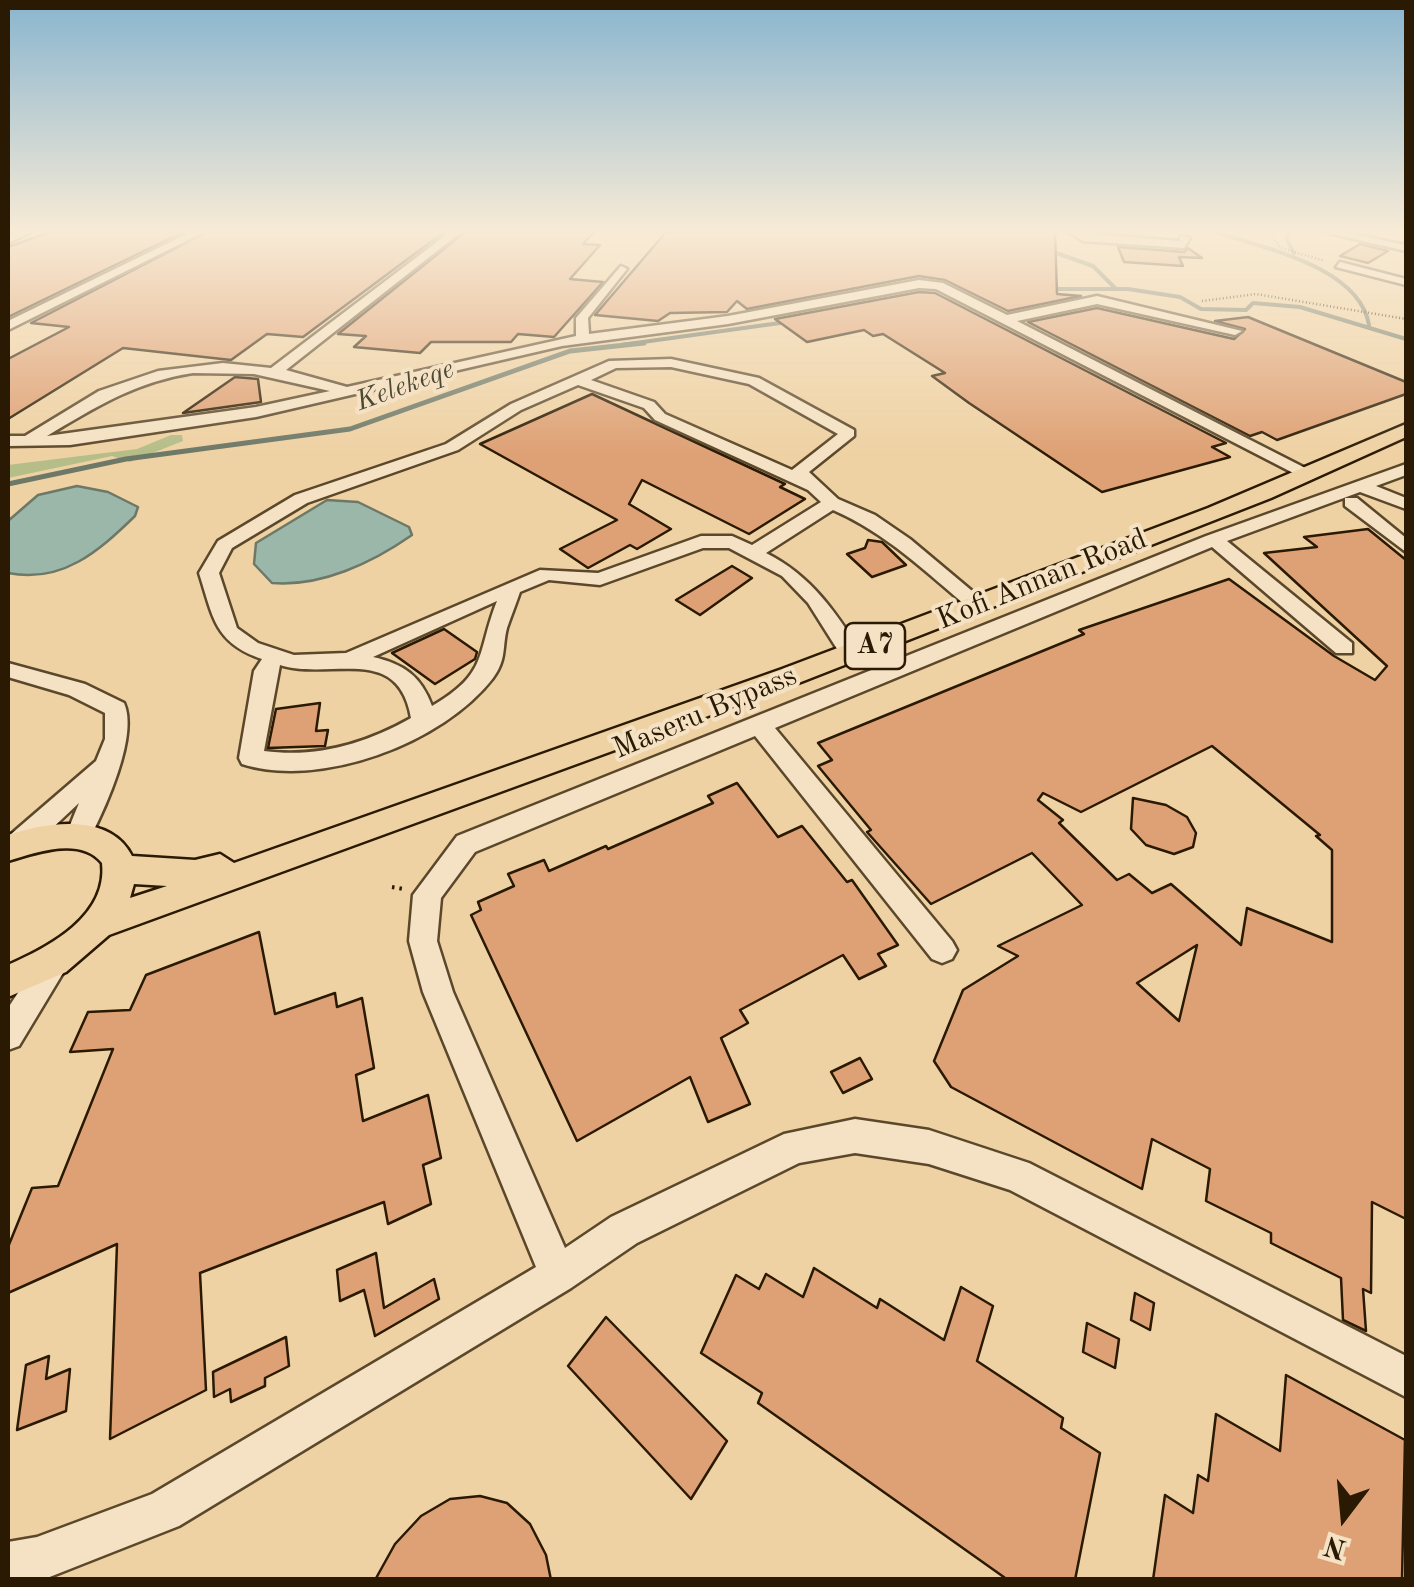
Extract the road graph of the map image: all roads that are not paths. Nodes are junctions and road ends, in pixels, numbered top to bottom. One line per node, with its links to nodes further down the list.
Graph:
1 (49, 306): 9 (street)
2 (360, 306): 12 (street)
3 (592, 306): 11 (street)
4 (802, 306): 11 (street)
5 (976, 306): 8 (street)
6 (1069, 306): 8 (street)
7 (1124, 306): 10 (street)
8 (1003, 320): 19 (street)
9 (8, 326)
10 (1235, 331)
11 (582, 340): 14 (street)
12 (277, 370): 14 (street); 16 (street)
13 (581, 381): 20 (street); 20 (street); 30 (street)
14 (344, 390): 16 (street)
15 (1406, 430): 19 (main road, Kofi Annan Road / A7)
16 (28, 440): 17 (street)
17 (8, 441)
18 (1406, 469): 21 (street, Maseru Bypass)
19 (1307, 473): 28 (main road, Kofi Annan Road / A7)
20 (816, 488): 22 (street)
21 (1358, 495): 23 (street); 24 (street, Maseru Bypass); 25 (street)
22 (832, 503): 26 (street); 28 (street)
23 (1406, 504)
24 (1213, 540): 29 (street); 35 (street, Maseru Bypass)
25 (1406, 547)
26 (756, 551): 27 (street); 31 (street)
27 (512, 588): 32 (street); 34 (street)
28 (976, 606): 31 (main road, Kofi Annan Road / A7)
29 (1344, 648)
30 (275, 656): 32 (street); 34 (street)
31 (852, 656): 38 (main road, Kofi Annan Road / A7)
32 (349, 660): 34 (street)
33 (8, 670): 36 (street)
34 (423, 722)
35 (760, 726): 42 (street); 46 (street, Maseru Bypass)
36 (104, 766): 37 (street); 39 (street)
37 (78, 834): 39 (main road); 40 (main road)
38 (336, 843): 40 (main road, Kofi Annan Road / A7); 41 (main road, Kofi Annan Road / A7)
39 (13, 846)
40 (120, 869): 41 (main road, A7)
41 (98, 924): 43 (main road, A7)
42 (942, 950)
43 (56, 959): 44 (main road, A7); 45 (street)
44 (8, 981)
45 (8, 1035)
46 (558, 1275): 47 (street); 48 (street)
47 (1406, 1377)
48 (17, 1557)

